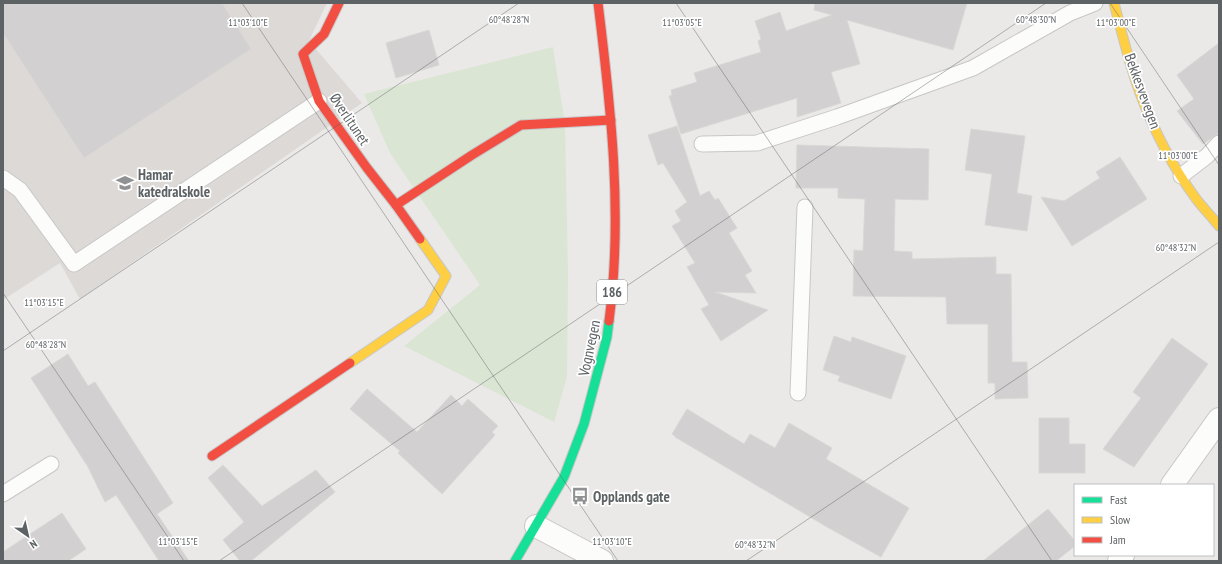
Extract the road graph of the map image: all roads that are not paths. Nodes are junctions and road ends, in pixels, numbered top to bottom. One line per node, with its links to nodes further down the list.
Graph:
1 (339, 3): 5 (street, Øverlitunet)
2 (598, 3): 6 (street, Vognvegen / 186)
3 (1095, 3): 8 (lane)
4 (1114, 3): 9 (street, Bekkesvevegen)
5 (319, 101): 10 (lane); 11 (street, Øverlitunet)
6 (611, 120): 11 (street); 20 (street, Vognvegen / 186)
7 (1219, 143): 9 (lane)
8 (702, 144)
9 (1182, 176): 13 (street, Bekkesvevegen)
10 (3, 178)
11 (396, 205): 16 (street, Øverlitunet)
12 (805, 207): 14 (lane)
13 (1219, 226)
14 (798, 392)
15 (1219, 419): 18 (street)
16 (212, 456)
17 (51, 464): 19 (lane)
18 (1173, 484)
19 (3, 494)
20 (536, 526): 21 (street, Vognvegen / 186); 22 (street)
21 (515, 561)
22 (602, 561)

